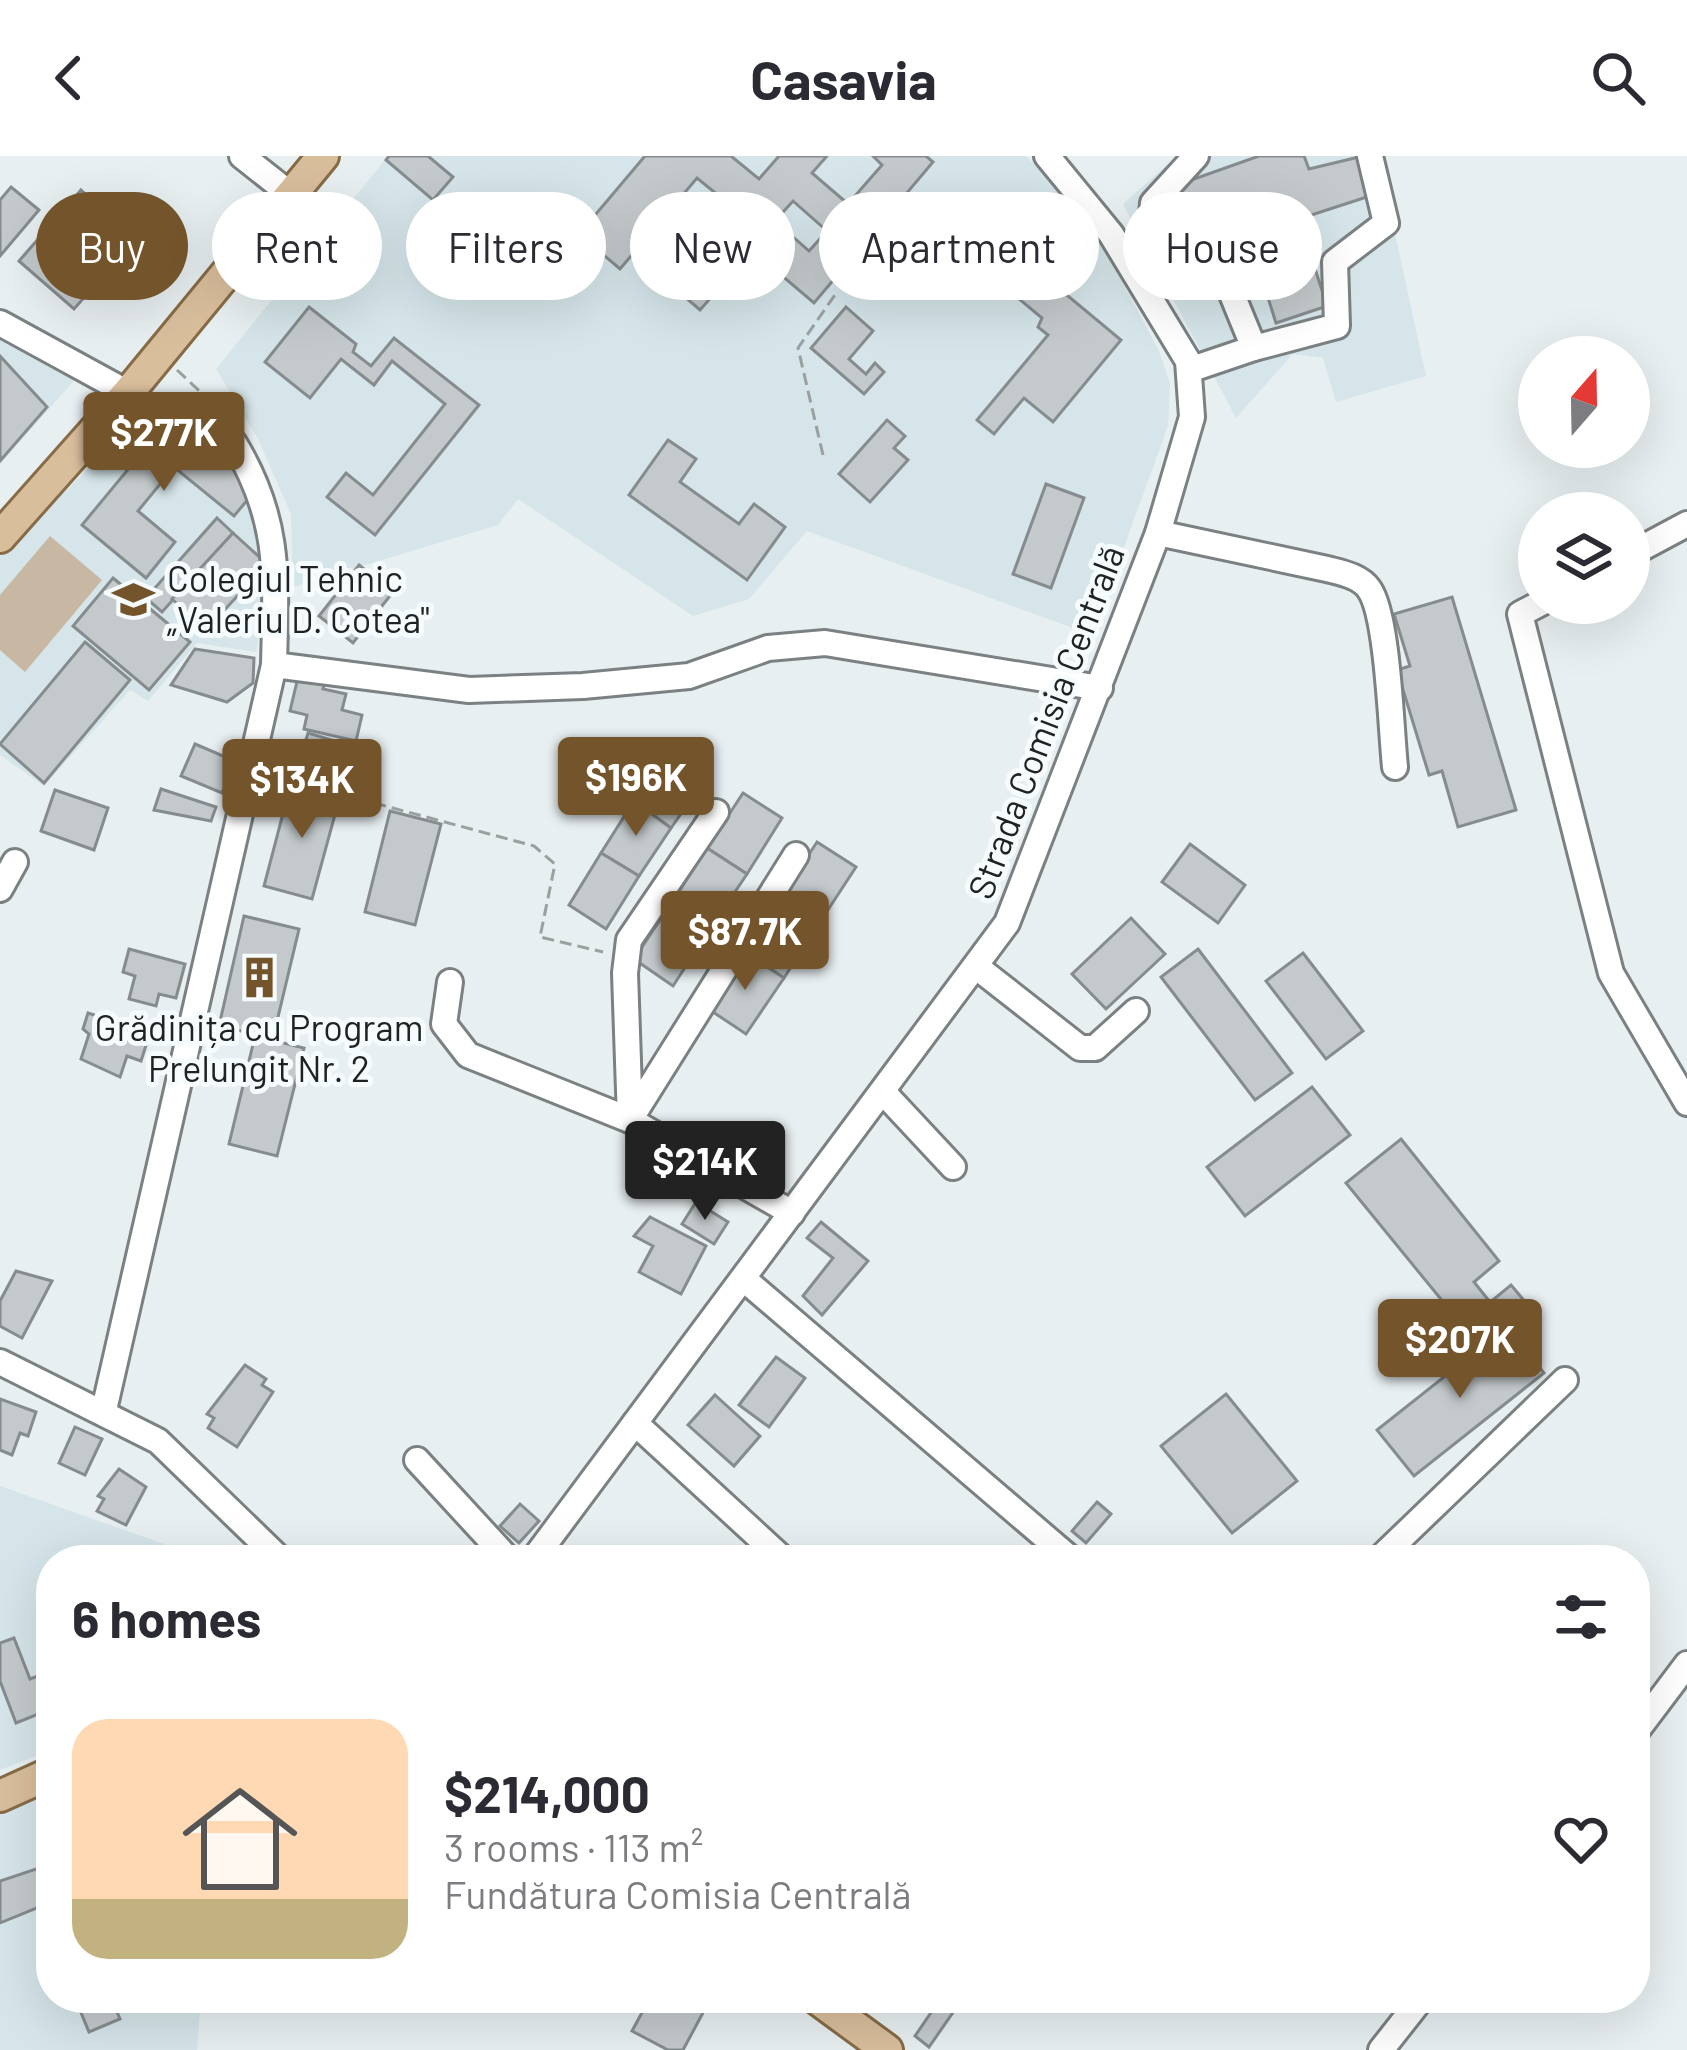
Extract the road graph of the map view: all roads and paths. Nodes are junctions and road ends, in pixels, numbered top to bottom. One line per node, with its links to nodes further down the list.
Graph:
1 (242, 156): 6 (street)
2 (323, 156): 7 (main road)
3 (1047, 156): 13 (street, Strada Comisia Centrală)
4 (1196, 156): 11 (street)
5 (1370, 156): 11 (street)
6 (287, 192)
7 (292, 192)
8 (212, 290): 12 (main road)
9 (831, 300): 16 (path)
10 (0, 323): 14 (street)
11 (1254, 348): 13 (street)
12 (153, 362): 14 (main road); 15 (path)
13 (1189, 370): 18 (street, Strada Comisia Centrală)
14 (128, 393): 19 (main road)
15 (234, 443): 22 (street)
16 (823, 454)
17 (1687, 524): 20 (street)
18 (1158, 533): 23 (street, Strada Comisia Centrală); 24 (street)
19 (0, 537)
20 (1650, 544)
21 (1523, 624): 35 (street)
22 (274, 665): 23 (street); 25 (street)
23 (1100, 688): 31 (street, Strada Comisia Centrală)
24 (1395, 767)
25 (250, 770): 30 (path); 42 (street)
26 (716, 812): 30 (street)
27 (796, 855): 36 (street)
28 (15, 862): 29 (street)
29 (0, 889)
30 (627, 958): 36 (street)
31 (977, 968): 33 (street); 34 (street, Strada Comisia Centrală)
32 (450, 982): 36 (street)
33 (1136, 1011)
34 (883, 1092): 37 (street); 38 (street, Strada Comisia Centrală)
35 (1687, 1103)
36 (630, 1120): 38 (street)
37 (953, 1167)
38 (792, 1213): 39 (street, Strada Comisia Centrală)
39 (745, 1280): 43 (street, Strada Comisia Centrală); 49 (street)
40 (0, 1362): 42 (street)
41 (1565, 1380): 50 (street)
42 (104, 1410): 45 (street)
43 (635, 1424): 47 (street, Strada Comisia Centrală); 48 (street)
44 (417, 1460): 46 (street)
45 (264, 1545)
46 (495, 1545)
47 (544, 1545)
48 (768, 1545)
49 (1054, 1545)
50 (1394, 1545)
51 (1687, 1664): 52 (street)
52 (1650, 1713)
53 (36, 1780): 54 (main road)
54 (0, 1796)
55 (836, 2013): 57 (main road)
56 (1410, 2013): 58 (street)
57 (887, 2050)
58 (1381, 2050)

